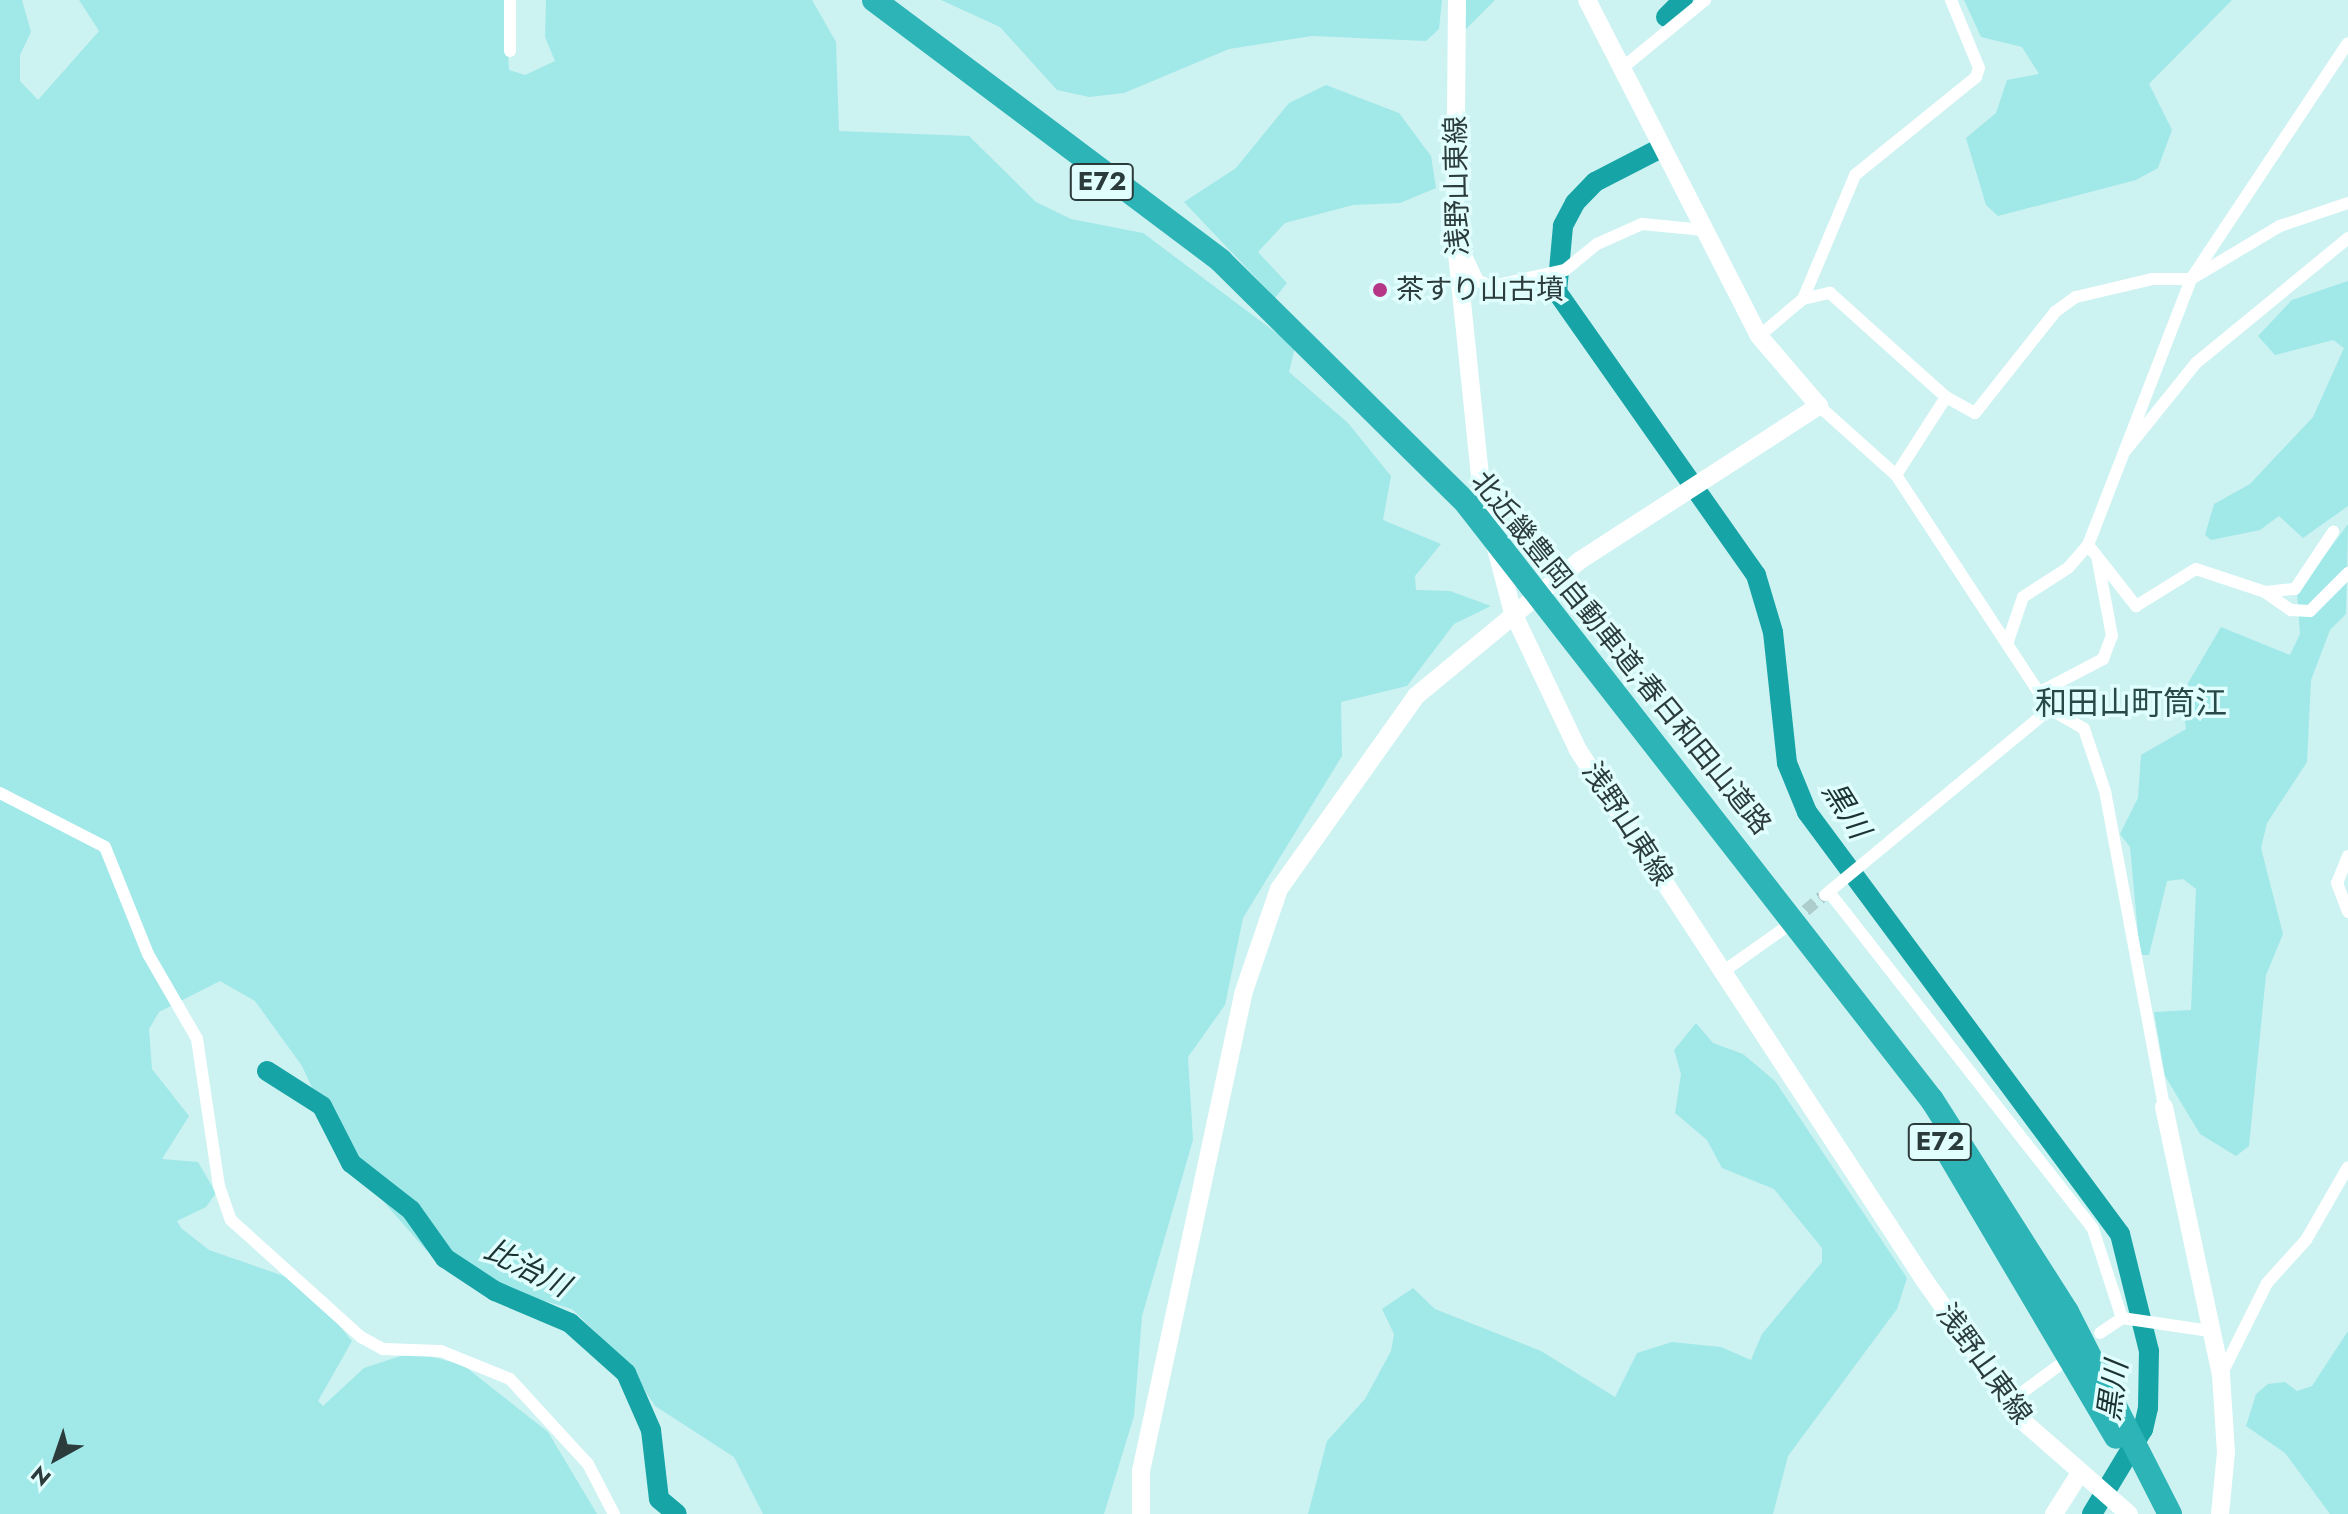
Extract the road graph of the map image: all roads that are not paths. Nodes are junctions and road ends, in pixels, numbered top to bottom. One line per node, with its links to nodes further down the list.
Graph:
1 (510, 0): 8 (street)
2 (1457, 0): 12 (street, 浅野山東線)
3 (1587, 0): 9 (street)
4 (1705, 0): 9 (street)
5 (1951, 0): 15 (street)
6 (865, 1): 32 (highway, 北近畿豊岡自動車道;春日和田山道路 / E72)
7 (2348, 43): 14 (street)
8 (510, 51)
9 (1621, 69): 11 (street)
10 (2348, 203): 14 (street)
11 (1704, 230): 12 (street); 16 (street)
12 (1455, 234): 26 (street, 浅野山東線)
13 (2348, 238): 19 (street)
14 (2191, 279): 17 (street); 19 (street)
15 (1803, 299): 16 (street); 17 (street)
16 (1759, 336): 18 (street)
17 (1946, 397): 20 (street)
18 (1819, 406): 20 (street); 26 (street)
19 (2116, 461): 22 (street)
20 (1896, 475): 27 (street)
21 (2333, 532): 25 (street)
22 (2088, 545): 23 (street); 27 (street)
23 (2097, 558): 25 (street); 28 (street)
24 (2348, 573): 25 (street)
25 (2265, 592)
26 (1513, 613): 35 (street, 浅野山東線); 47 (street)
27 (2008, 641): 28 (street)
28 (2040, 692): 29 (street)
29 (2050, 709): 36 (street); 38 (street)
30 (0, 793): 46 (street)
31 (2348, 856): 33 (street)
32 (1757, 873): 49 (highway, 北近畿豊岡自動車道;春日和田山道路 / E72); 50 (highway, 北近畿豊岡自動車道;春日和田山道路 / E72)
33 (2348, 912)
34 (1783, 929): 35 (street)
35 (1724, 971): 43 (street, 浅野山東線)
36 (2164, 1107): 39 (street)
37 (2348, 1167): 42 (street)
38 (2122, 1318): 39 (street); 40 (street)
39 (2210, 1331): 42 (street)
40 (2100, 1333)
41 (2058, 1366): 43 (street)
42 (2221, 1375): 51 (street)
43 (2008, 1403): 44 (street, 浅野山東線)
44 (2078, 1476): 45 (street, 浅野山東線); 48 (street)
45 (2125, 1511)
46 (614, 1514)
47 (1141, 1514)
48 (2054, 1514)
49 (2153, 1514)
50 (2170, 1514)
51 (2220, 1514)

